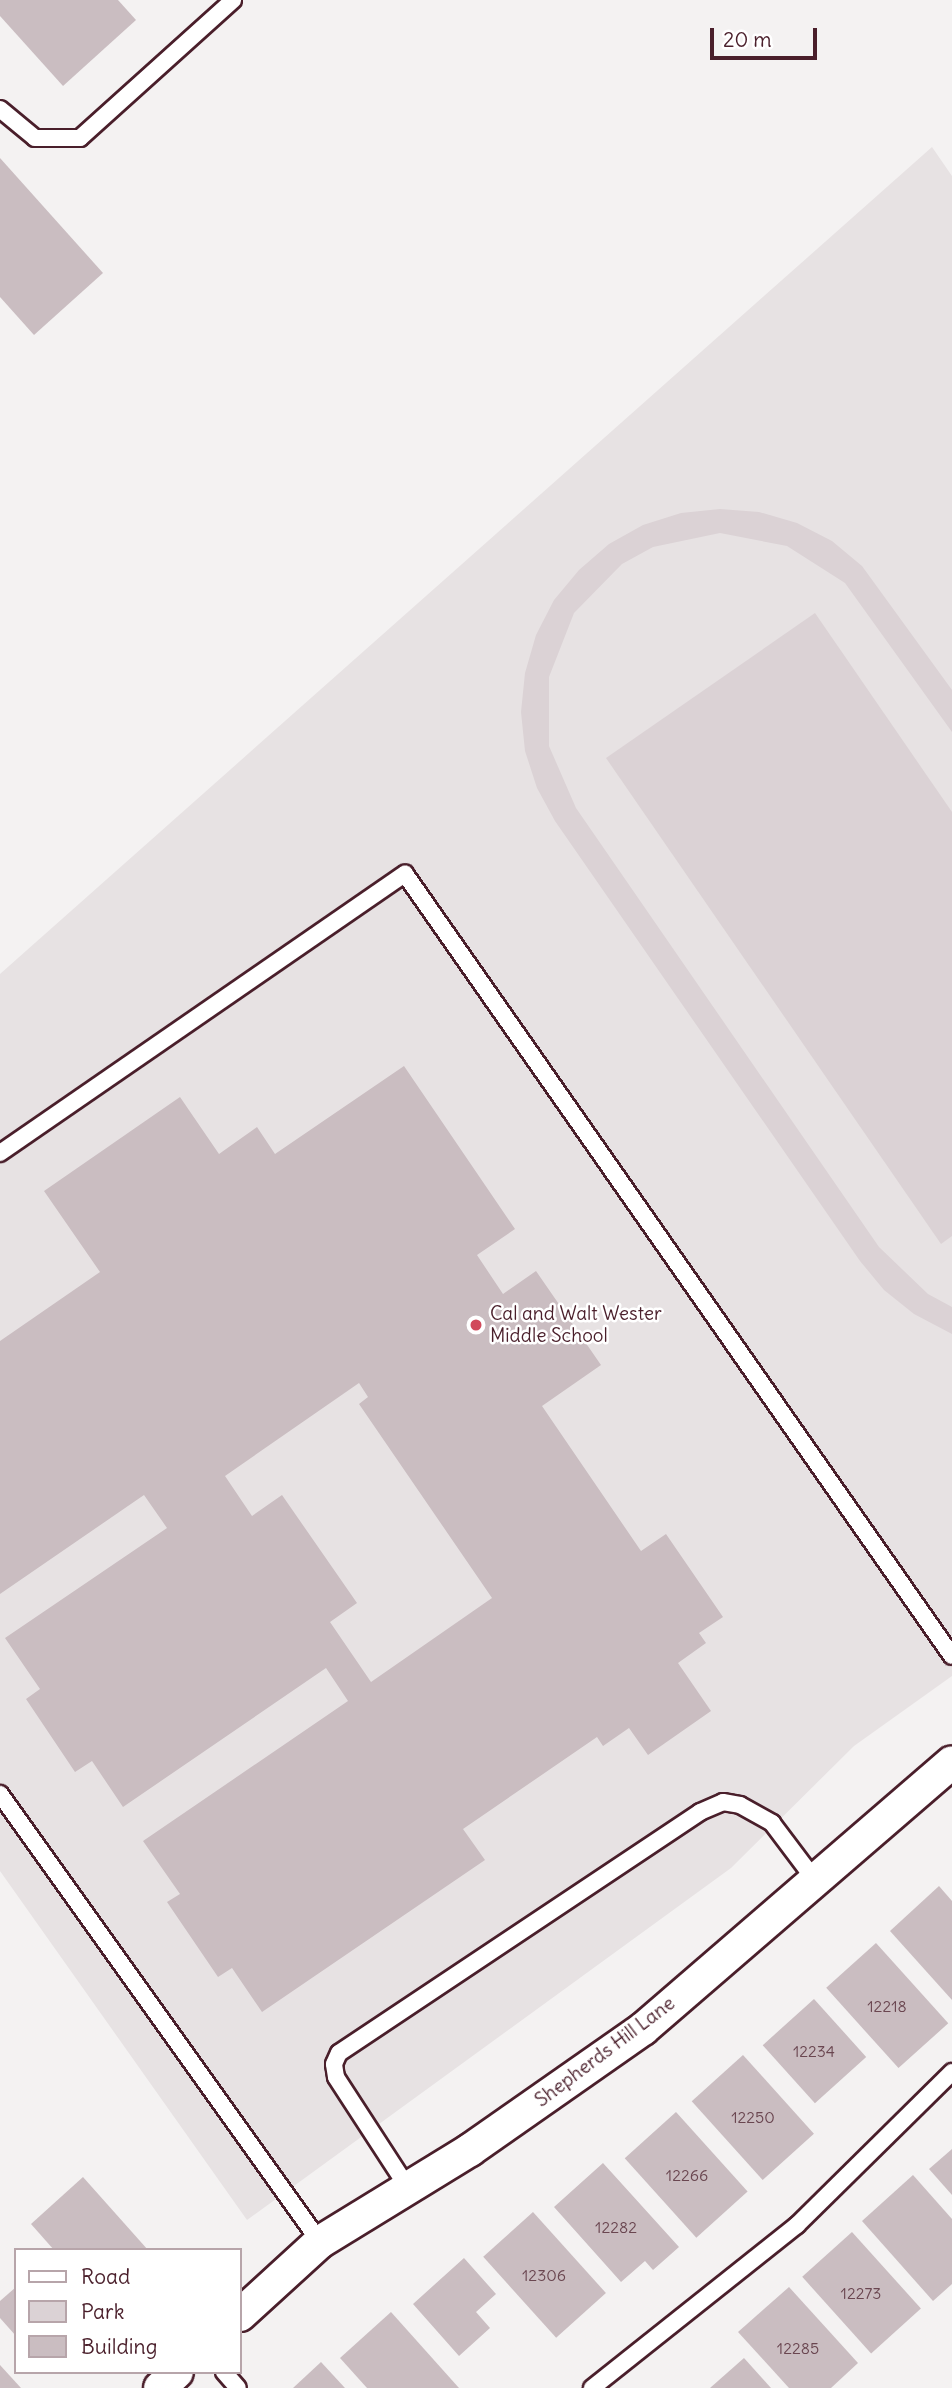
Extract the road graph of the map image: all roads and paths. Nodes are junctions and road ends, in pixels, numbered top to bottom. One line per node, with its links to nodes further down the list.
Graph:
1 (233, 0): 2 (lane)
2 (0, 109)
3 (0, 1153): 4 (lane)
4 (952, 1656)
5 (952, 1762): 7 (street, Shepherds Hill Lane)
6 (0, 1794): 10 (lane)
7 (816, 1880): 9 (street, Shepherds Hill Lane); 9 (lane)
8 (952, 2072): 16 (lane)
9 (408, 2188): 10 (street, Shepherds Hill Lane)
10 (320, 2242): 11 (street, Shepherds Hill Lane)
11 (242, 2313)
12 (175, 2374): 14 (street)
13 (226, 2374): 15 (lane)
14 (160, 2388)
15 (237, 2388)
16 (592, 2388)

